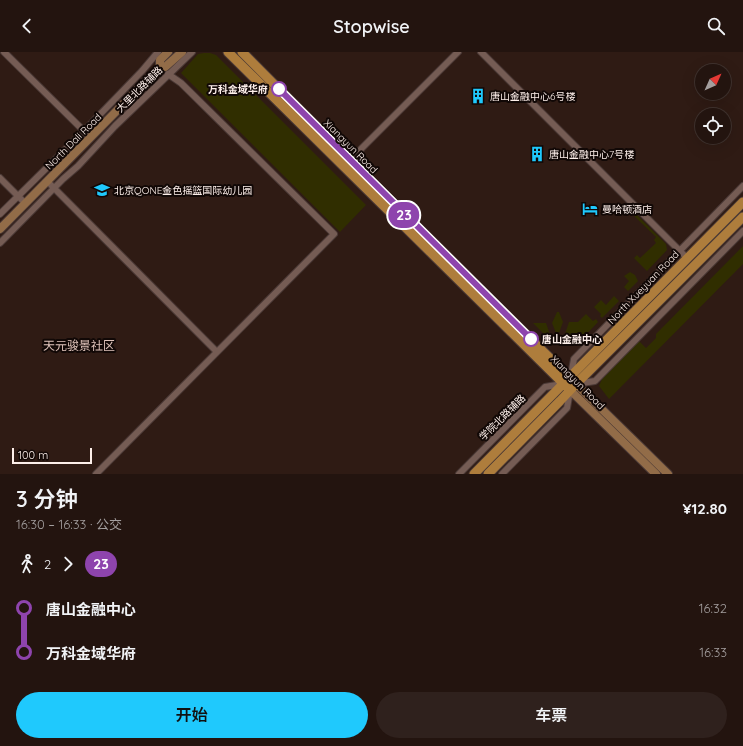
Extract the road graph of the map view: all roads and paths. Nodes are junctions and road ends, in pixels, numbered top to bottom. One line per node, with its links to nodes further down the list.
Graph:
1 (4, 52): 12 (street)
2 (158, 52): 12 (street, 大里北路辅路)
3 (168, 52): 10 (main road, North Dali Road)
4 (182, 52): 10 (main road, North Dali Road)
5 (192, 52): 11 (street, 大里北路辅路)
6 (228, 52): 33 (main road, Xiangyun Road)
7 (242, 52): 13 (main road, Xiangyun Road)
8 (458, 52): 13 (street)
9 (481, 52): 30 (street)
10 (160, 67): 12 (main road, North Dali Road)
11 (168, 74): 17 (street, 大里北路辅路); 32 (street)
12 (87, 134): 15 (main road, North Dali Road); 18 (street, 大里北路辅路)
13 (355, 166): 33 (main road, Xiangyun Road)
14 (0, 178): 18 (street)
15 (47, 181): 17 (street); 20 (main road, North Dali Road)
16 (743, 186): 23 (street)
17 (54, 188): 28 (street, 大里北路辅路); 32 (street)
18 (18, 196): 20 (street); 21 (street, 大里北路辅路)
19 (743, 202): 25 (main road, North Xueyuan Road)
20 (25, 203): 24 (main road, North Dali Road)
21 (0, 214)
22 (743, 217): 27 (main road, North Xueyuan Road)
23 (708, 222): 25 (street); 30 (street)
24 (0, 229)
25 (716, 229): 27 (main road); 31 (main road, North Xueyuan Road)
26 (743, 231): 29 (street, 学院北路辅路)
27 (724, 237): 29 (street); 33 (main road, North Xueyuan Road)
28 (0, 243)
29 (731, 244): 33 (street, 学院北路辅路)
30 (680, 250): 31 (street); 33 (street)
31 (687, 258): 33 (main road, North Xueyuan Road)
32 (217, 352): 35 (street)
33 (570, 384): 34 (main road, North Xueyuan Road); 36 (street, 学院北路辅路); 37 (main road, North Xueyuan Road); 40 (main road, Xiangyun Road); 41 (main road, Xiangyun Road)
34 (525, 444): 38 (main road, North Xueyuan Road); 39 (street)
35 (96, 474)
36 (459, 474)
37 (474, 474)
38 (488, 474)
39 (502, 474)
40 (656, 474)
41 (668, 474)

